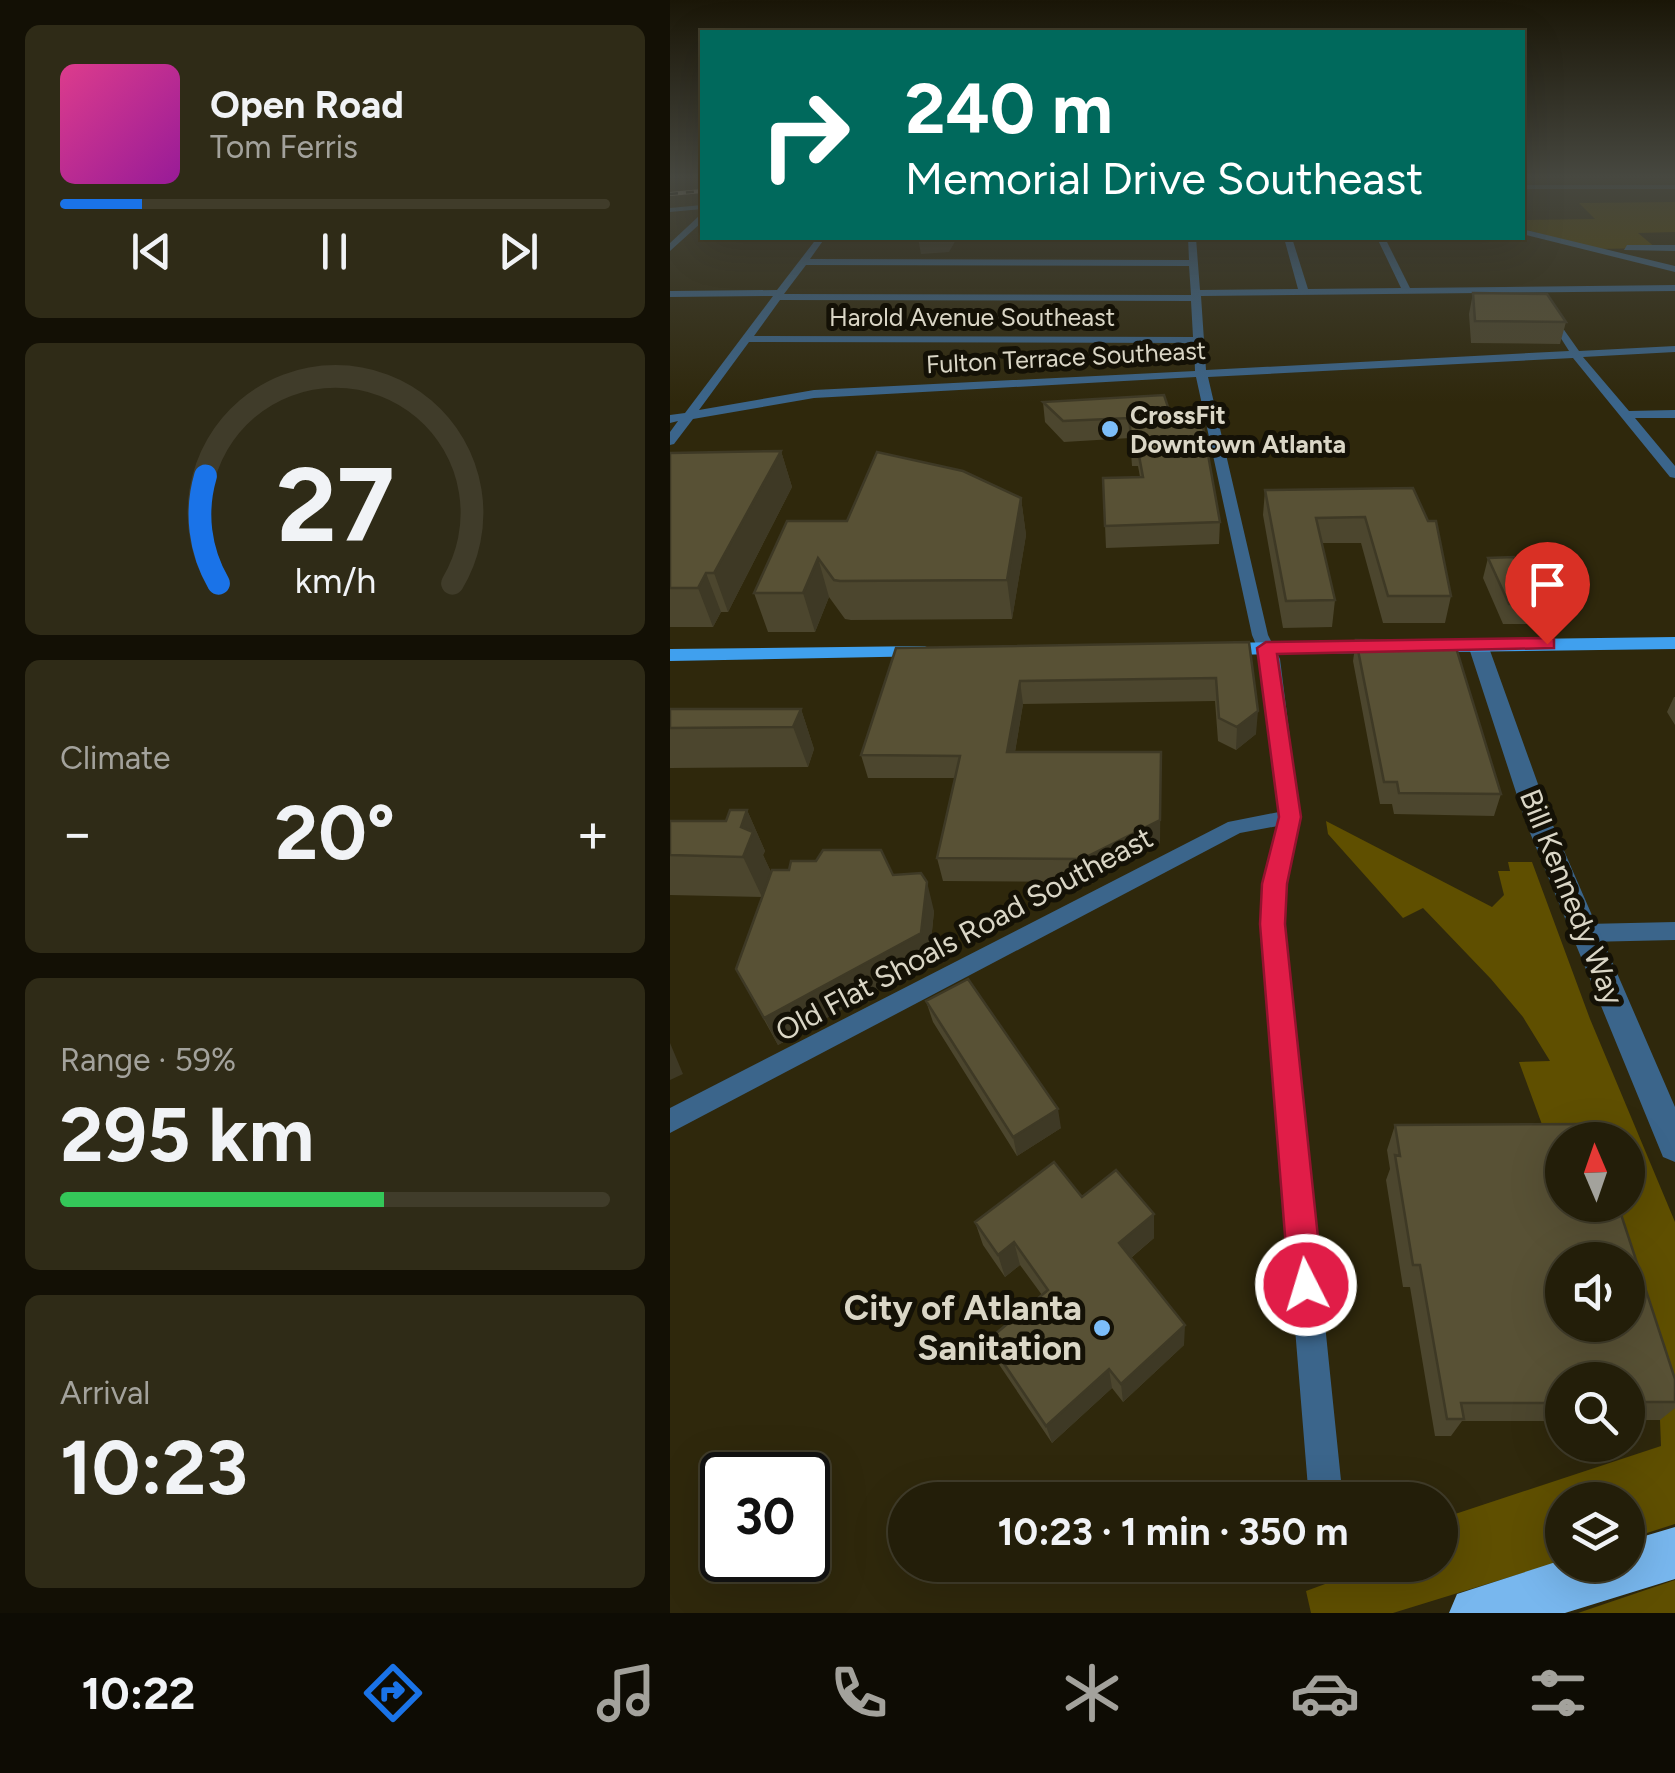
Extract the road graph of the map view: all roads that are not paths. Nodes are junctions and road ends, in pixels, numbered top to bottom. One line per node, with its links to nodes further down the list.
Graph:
1 (810, 251): 6 (street)
2 (1193, 251): 7 (street)
3 (1292, 251): 13 (street)
4 (1388, 251): 12 (street)
5 (1606, 251): 8 (street)
6 (802, 262): 7 (street); 15 (street)
7 (1194, 262): 16 (street)
8 (1647, 262): 9 (street); 11 (street)
9 (1675, 269)
10 (1535, 290): 11 (street); 12 (street); 20 (street)
11 (1673, 290)
12 (1407, 291): 13 (street)
13 (1304, 292): 16 (street)
14 (670, 294): 15 (street)
15 (778, 295): 16 (street); 17 (street)
16 (1196, 296): 18 (street)
17 (746, 339): 18 (street, Harold Avenue Southeast); 22 (street)
18 (1198, 340): 21 (street)
19 (1675, 349): 20 (street, Fulton Terrace Southeast)
20 (1576, 354): 21 (street, Fulton Terrace Southeast); 23 (street)
21 (1202, 373): 22 (street, Fulton Terrace Southeast); 30 (street)
22 (691, 414): 25 (street, Fulton Terrace Southeast); 26 (street)
23 (1624, 414): 24 (street); 27 (street)
24 (1675, 414)
25 (670, 418)
26 (670, 441)
27 (1675, 474)
28 (1675, 643): 29 (main road)
29 (1478, 645): 30 (main road); 36 (street, Bill Kennedy Way)
30 (1266, 648): 31 (main road); 34 (street)
31 (1191, 649)
32 (946, 652): 33 (main road)
33 (670, 655)
34 (1290, 817): 37 (street, Old Flat Shoals Road Southeast); 39 (street)
35 (1675, 931): 36 (street)
36 (1586, 933): 38 (street, Bill Kennedy Way)
37 (670, 1122)
38 (1675, 1146)
39 (1324, 1482)
40 (1675, 1554): 41 (highway)
41 (1476, 1613)

